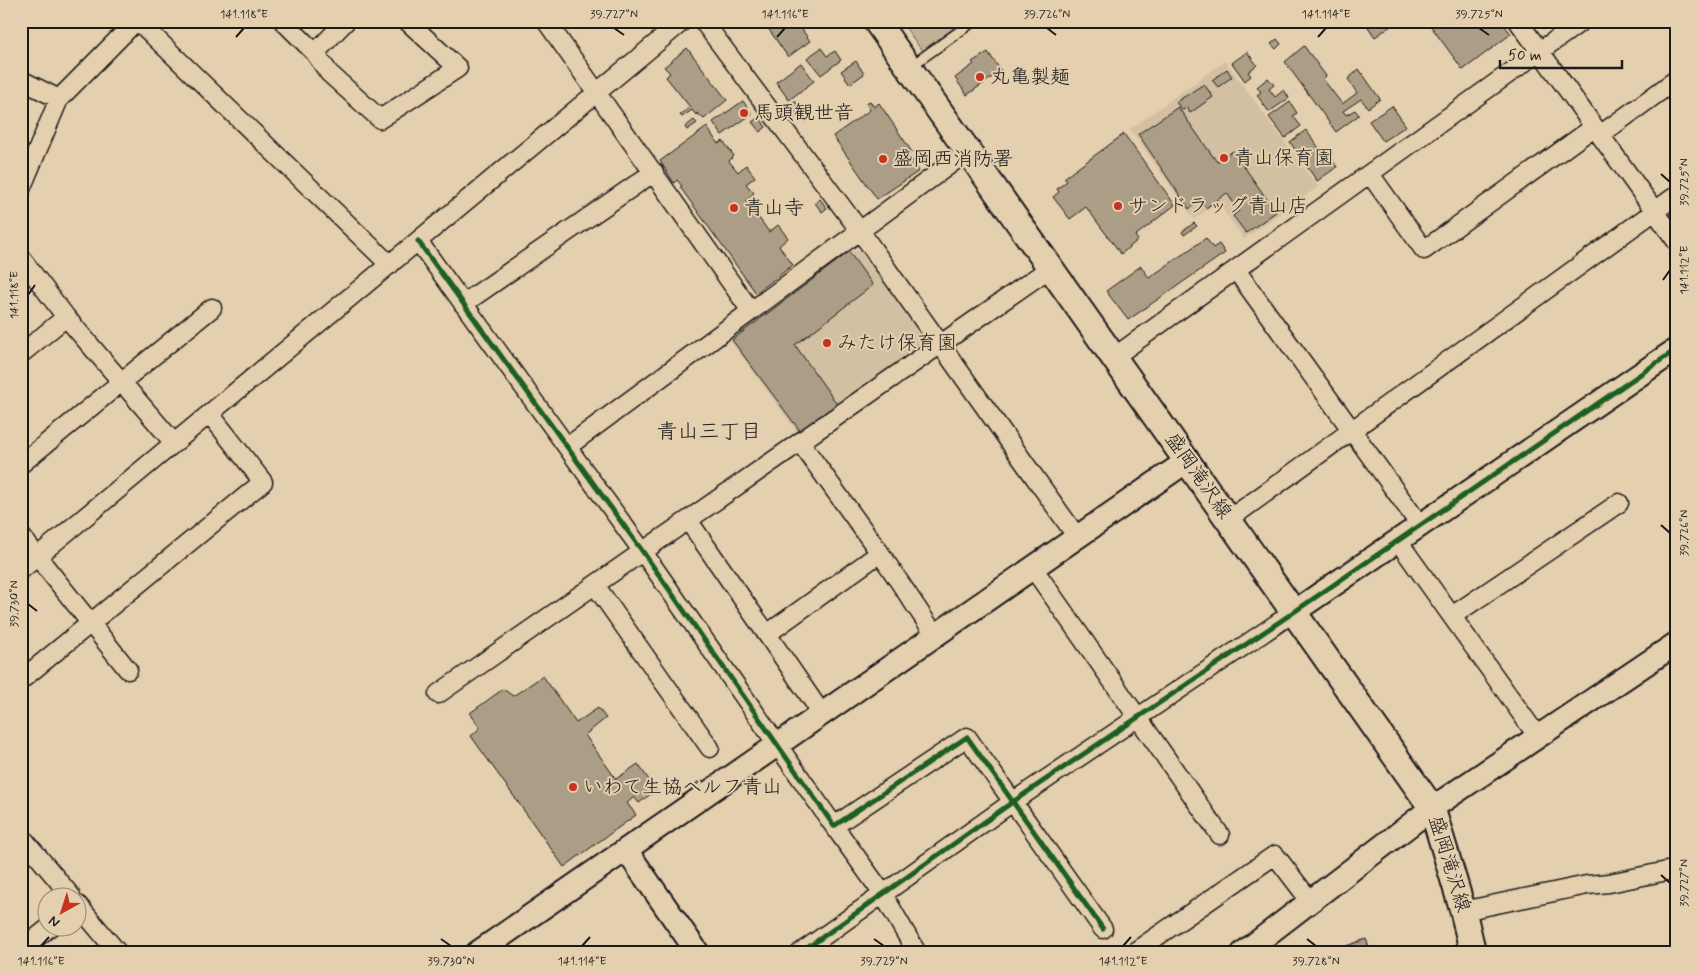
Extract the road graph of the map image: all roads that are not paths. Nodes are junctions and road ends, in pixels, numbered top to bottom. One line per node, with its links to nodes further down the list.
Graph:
1 (137, 21): 18 (street); 30 (street)
2 (283, 21): 12 (street)
3 (346, 21): 12 (street)
4 (407, 21): 12 (street)
5 (546, 21): 17 (street)
6 (683, 21): 17 (street)
7 (703, 21): 26 (street)
8 (876, 21): 14 (main road, 盛岡滝沢線)
9 (974, 21): 14 (lane)
10 (1518, 21): 13 (street)
11 (1582, 21): 13 (street)
12 (315, 52)
13 (1540, 52): 19 (street); 22 (street)
14 (909, 68): 20 (main road, 盛岡滝沢線)
15 (1677, 79): 19 (street)
16 (21, 80): 18 (street)
17 (598, 93): 21 (street); 27 (street)
18 (59, 99): 23 (street)
19 (1597, 131): 22 (street); 25 (street)
20 (968, 151): 26 (street); 31 (main road, 盛岡滝沢線)
21 (654, 172): 33 (street); 35 (street)
22 (1370, 174): 32 (street)
23 (21, 189)
24 (1677, 195): 25 (street)
25 (1655, 211): 28 (street); 43 (street)
26 (860, 230): 35 (street); 37 (street)
27 (418, 242): 30 (street); 33 (street)
28 (1677, 242)
29 (21, 258): 36 (street)
30 (390, 265): 42 (street)
31 (1050, 268): 37 (street); 40 (main road, 盛岡滝沢線)
32 (1236, 270): 40 (street); 43 (street)
33 (463, 304): 46 (street)
34 (212, 308): 41 (street)
35 (751, 311): 46 (street)
36 (66, 317): 39 (street); 41 (street)
37 (941, 344): 44 (street); 54 (street)
38 (1677, 349): 52 (street)
39 (21, 354)
40 (1114, 357): 47 (main road, 盛岡滝沢線)
41 (121, 382): 45 (street); 48 (street)
42 (210, 414): 45 (street); 64 (street)
43 (1352, 430): 51 (street); 52 (street)
44 (800, 442): 50 (street); 57 (street)
45 (174, 443): 58 (street)
46 (567, 447): 56 (street)
47 (1187, 461): 51 (main road, 盛岡滝沢線); 54 (street)
48 (21, 464)
49 (1619, 503): 63 (street)
50 (688, 520): 56 (street); 65 (street)
51 (1228, 520): 62 (main road, 盛岡滝沢線)
52 (1420, 525): 55 (street)
53 (21, 536): 58 (street)
54 (1077, 537): 59 (street)
55 (1398, 541): 62 (street); 63 (street)
56 (643, 552): 61 (street); 74 (street)
57 (880, 553): 65 (street); 66 (street)
58 (37, 557): 60 (street); 64 (street)
59 (1033, 568): 66 (street); 72 (street)
60 (21, 570)
61 (595, 585): 70 (street); 75 (street)
62 (1294, 612): 72 (street); 77 (main road, 盛岡滝沢線)
63 (1452, 616): 73 (street)
64 (90, 623): 68 (street); 69 (street)
65 (767, 634): 71 (street)
66 (935, 635): 71 (street)
67 (1677, 643): 73 (street)
68 (128, 670)
69 (21, 680)
70 (438, 694)
71 (822, 714): 74 (street)
72 (1137, 718): 76 (street); 79 (street)
73 (1538, 737): 77 (street)
74 (778, 744): 78 (street); 81 (street)
75 (710, 748)
76 (1014, 801): 78 (street); 84 (street); 88 (street)
77 (1432, 808): 85 (street); 86 (main road, 盛岡滝沢線)
78 (834, 826): 84 (street)
79 (1220, 835)
80 (23, 841): 83 (street)
81 (626, 850): 92 (street); 93 (street)
82 (1677, 869): 86 (street)
83 (62, 886)
84 (882, 894): 94 (street); 95 (street)
85 (1312, 902): 96 (street); 97 (street)
86 (1463, 911): 98 (main road, 盛岡滝沢線)
87 (88, 917): 91 (street)
88 (1103, 929)
89 (38, 936): 90 (street)
90 (21, 950)
91 (118, 953)
92 (476, 953)
93 (698, 953)
94 (800, 953)
95 (917, 953)
96 (1132, 953)
97 (1243, 953)
98 (1473, 953)

